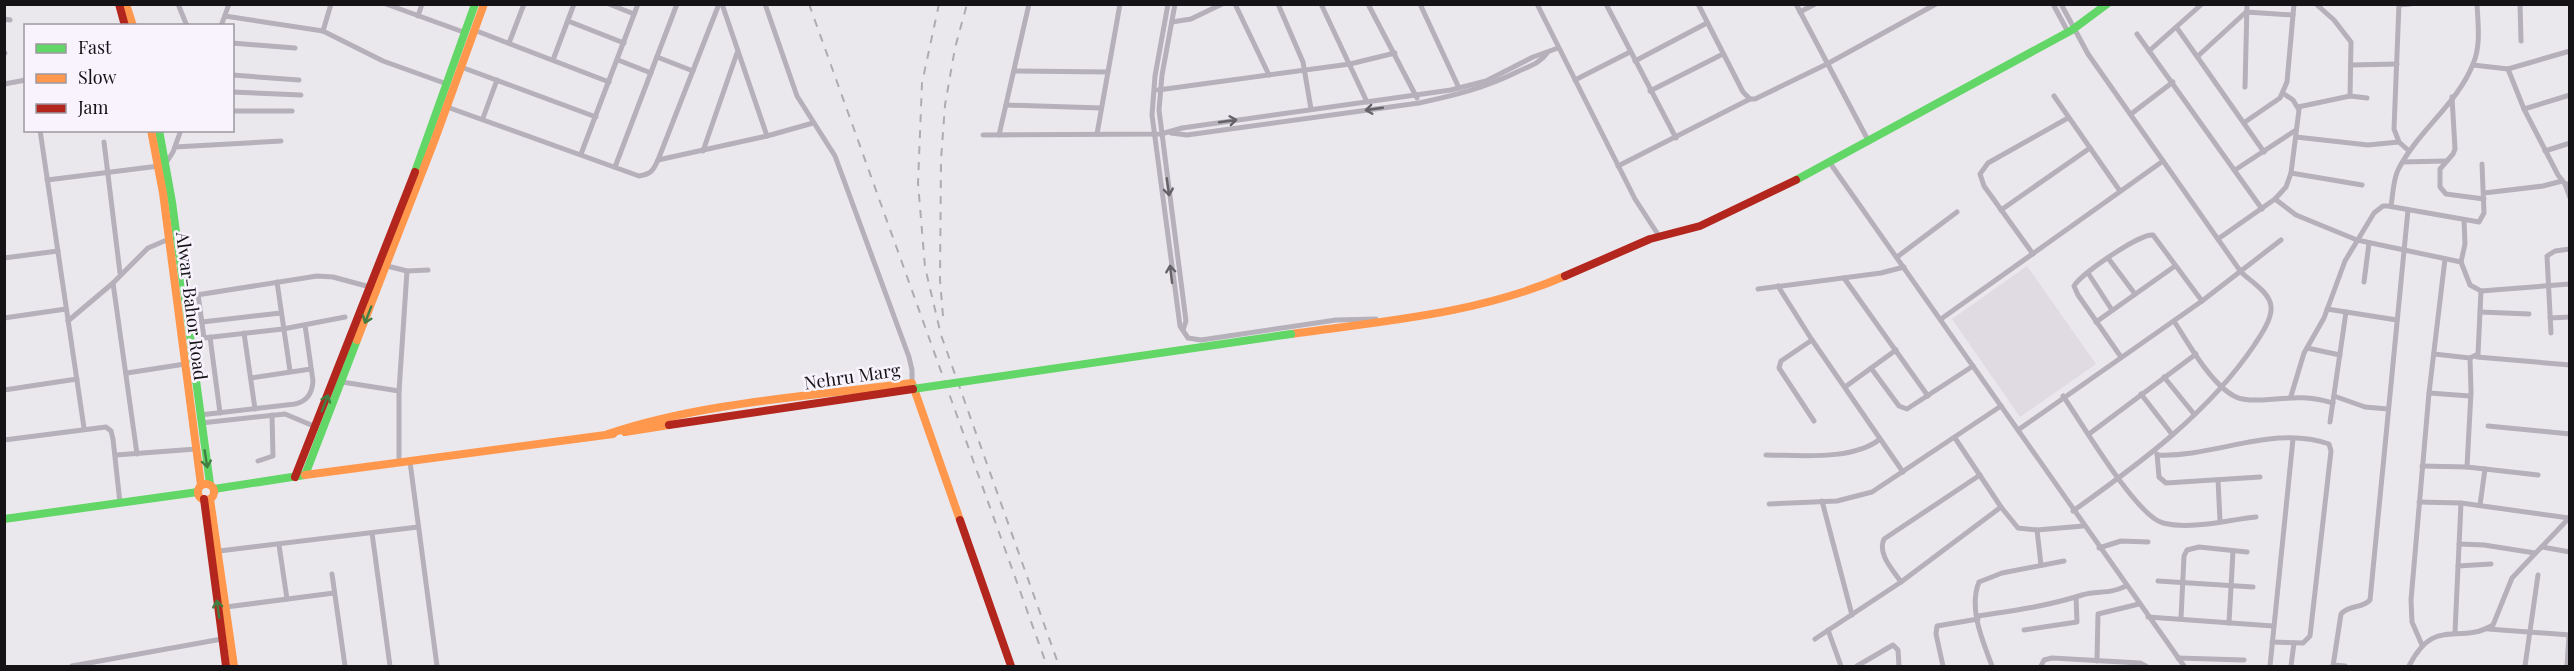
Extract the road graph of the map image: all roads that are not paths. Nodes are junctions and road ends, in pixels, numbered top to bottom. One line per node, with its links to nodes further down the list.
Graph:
1 (119, 4): 54 (street)
2 (126, 4): 55 (street)
3 (178, 4): 56 (street)
4 (229, 4): 49 (street)
5 (331, 4): 60 (street)
6 (386, 4): 50 (street)
7 (422, 4): 50 (street)
8 (475, 4): 61 (street)
9 (484, 4): 61 (street)
10 (524, 4): 66 (street)
11 (574, 4): 51 (street)
12 (609, 4): 47 (street)
13 (638, 4): 47 (street)
14 (677, 4): 77 (street)
15 (711, 4): 43 (street)
16 (765, 4): 131 (street)
17 (1029, 4): 90 (street)
18 (1120, 4): 91 (street)
19 (1168, 4): 105 (street)
20 (1175, 4): 52 (street)
21 (1222, 4): 52 (street)
22 (1235, 4): 94 (street)
23 (1278, 4): 88 (street)
24 (1322, 4): 81 (street)
25 (1368, 4): 73 (street)
26 (1420, 4): 104 (street)
27 (1537, 4): 68 (street)
28 (1606, 4): 72 (street)
29 (1698, 4): 53 (street)
30 (1796, 4): 45 (street)
31 (1815, 4): 45 (street)
32 (1936, 4): 82 (street)
33 (2053, 4): 59 (street)
34 (2061, 4): 59 (street)
35 (2107, 4): 59 (street)
36 (2202, 4): 58 (street)
37 (2247, 4): 46 (street)
38 (2294, 4): 48 (street)
39 (2316, 4): 84 (street)
40 (2410, 4): 44 (street)
41 (2477, 4): 85 (street)
42 (2520, 4): 63 (street)
43 (720, 5): 71 (street); 89 (street)
44 (2399, 5): 83 (street)
45 (1800, 12): 82 (street)
46 (2246, 12): 48 (street); 76 (street); 103 (street)
47 (634, 14): 64 (street)
48 (2293, 15): 108 (street)
49 (225, 16): 57 (street); 60 (street)
50 (418, 16): 61 (street)
51 (568, 21): 64 (street); 78 (street)
52 (1172, 22): 105 (street)
53 (1707, 23): 75 (street); 80 (street)
54 (124, 24)
55 (132, 24)
56 (186, 24)
57 (222, 24)
58 (2177, 28): 69 (street); 76 (street)
59 (2070, 30): 126 (street); 147 (street)
60 (323, 31): 102 (street)
61 (470, 33): 66 (street); 86 (street); 102 (street)
62 (2137, 34): 69 (street)
63 (2521, 40)
64 (624, 42): 79 (street)
65 (234, 43): 67 (street)
66 (509, 43): 78 (street)
67 (295, 48)
68 (1558, 48): 74 (street); 98 (street)
69 (2149, 51): 100 (street)
70 (2570, 51): 87 (street)
71 (738, 52): 142 (street); 152 (street)
72 (1630, 52): 80 (street); 98 (street)
73 (1395, 53): 81 (street); 115 (street)
74 (1547, 53): 104 (street); 115 (street)
75 (1723, 54): 106 (street); 116 (street)
76 (2198, 56): 130 (street)
77 (657, 57): 89 (street); 92 (street)
78 (552, 60): 99 (street)
79 (618, 60): 92 (street); 99 (street)
80 (1635, 61): 106 (street)
81 (1350, 64): 88 (street); 117 (street)
82 (1827, 64): 116 (street); 147 (street)
83 (2397, 64): 84 (street); 148 (street)
84 (2351, 65): 112 (street)
85 (2473, 65): 87 (street); 113 (street)
86 (461, 67): 97 (street); 119 (street)
87 (2508, 69): 123 (street)
88 (1306, 70): 94 (street); 122 (street)
89 (693, 71): 157 (street)
90 (1014, 71): 91 (street); 118 (street)
91 (1108, 72): 121 (street)
92 (651, 73): 165 (street)
93 (234, 75): 96 (street)
94 (1269, 75): 105 (street)
95 (24, 80): 101 (street)
96 (299, 80)
97 (497, 80): 127 (street); 128 (street)
98 (1575, 80): 164 (street)
99 (609, 82): 127 (street)
100 (2173, 82): 126 (street); 166 (street)
101 (4, 84)
102 (447, 84): 176 (street)
103 (2245, 87)
104 (1459, 88): 115 (street)
105 (1157, 90): 139 (street)
106 (1650, 91): 144 (street)
107 (234, 92): 109 (street)
108 (2284, 94): 120 (street); 130 (street)
109 (301, 95)
110 (2570, 95): 123 (street)
111 (2054, 96): 129 (street)
112 (2350, 96): 114 (street); 120 (street)
113 (2452, 97): 153 (street); 159 (street)
114 (2367, 98)
115 (1418, 99): 117 (street); 137 (street, one-way to 137)
116 (1750, 99): 144 (street)
117 (1367, 102): 122 (street)
118 (1006, 105): 121 (street); 141 (street)
119 (447, 106): 128 (street); 176 (street)
120 (2298, 107): 132 (street)
121 (1101, 108): 138 (street)
122 (1311, 109): 137 (street, one-way to 122)
123 (2524, 109): 154 (street)
124 (234, 111): 125 (street)
125 (292, 111)
126 (2131, 114): 158 (street)
127 (596, 117): 156 (street)
128 (483, 118): 156 (street)
129 (2068, 118): 151 (street); 179 (street)
130 (2245, 122): 155 (street)
131 (813, 123): 142 (street); 262 (street)
132 (2297, 130): 143 (street); 155 (street)
133 (40, 132): 169 (street)
134 (152, 132): 163 (street, Alwar-Bahor Road)
135 (159, 132): 163 (street, Alwar-Bahor Road)
136 (180, 132): 150 (street)
137 (1171, 133): 139 (street)
138 (1097, 134): 139 (street); 141 (street)
139 (1158, 134): 231 (street)
140 (983, 135): 141 (street)
141 (999, 135)
142 (767, 136): 152 (street)
143 (2296, 137): 148 (street); 168 (street)
144 (1676, 138): 164 (street)
145 (281, 141): 150 (street)
146 (104, 142): 167 (street)
147 (1869, 142): 161 (street)
148 (2399, 142): 153 (street)
149 (2570, 143): 154 (street)
150 (175, 147): 163 (street)
151 (2090, 148): 172 (street); 179 (street)
152 (703, 151): 157 (street)
153 (2409, 151): 160 (street)
154 (2545, 151): 170 (street)
155 (2264, 152): 166 (street)
156 (581, 154): 165 (street)
157 (658, 160): 165 (street)
158 (2163, 161): 172 (street); 185 (street)
159 (2446, 161): 160 (street); 173 (street)
160 (2403, 162): 177 (street)
161 (1830, 163): 183 (street); 193 (street)
162 (2482, 164): 173 (street)
163 (162, 165): 167 (street); 184 (street, Alwar-Bahor Road); 218 (street, Alwar-Bahor Road)
164 (1618, 166): 183 (street)
165 (615, 167)
166 (2235, 170): 178 (street)
167 (107, 172): 169 (street); 204 (street)
168 (2291, 173): 171 (street); 175 (street)
169 (47, 180): 190 (street)
170 (2565, 183): 173 (street); 174 (street)
171 (2362, 185)
172 (2120, 191): 192 (street)
173 (2484, 196): 182 (street)
174 (2570, 198)
175 (2275, 200): 178 (street); 187 (street)
176 (405, 205): 198 (street); 213 (street)
177 (2391, 206): 180 (street); 187 (street)
178 (2262, 208): 185 (street)
179 (2001, 210): 192 (street)
180 (2408, 210): 182 (street); 191 (street)
181 (1957, 212): 193 (street)
182 (2464, 221): 197 (street)
183 (1659, 236): 231 (street)
184 (169, 239): 204 (street); 218 (street, Alwar-Bahor Road)
185 (2218, 239): 203 (street)
186 (2281, 240): 203 (street)
187 (2357, 240): 188 (street); 221 (street)
188 (2369, 243): 191 (street); 208 (street)
189 (2570, 249): 212 (street)
190 (58, 251): 194 (street); 220 (street)
191 (2403, 251): 196 (street); 233 (street)
192 (2033, 254): 232 (street)
193 (1897, 257): 200 (street)
194 (4, 258)
195 (2108, 258): 199 (street); 205 (street); 217 (street)
196 (2445, 259): 197 (street); 247 (street)
197 (2461, 262): 215 (street)
198 (387, 266): 202 (street); 213 (street)
199 (2175, 266): 217 (street); 219 (street)
200 (1904, 267): 206 (street); 232 (street)
201 (428, 270): 202 (street)
202 (407, 271): 266 (street)
203 (2241, 272): 219 (street); 264 (street)
204 (120, 273): 209 (street)
205 (2088, 273): 222 (street); 237 (street)
206 (1844, 278): 211 (street); 245 (street)
207 (276, 282): 213 (street); 216 (street); 225 (street)
208 (2364, 282)
209 (113, 283): 234 (street); 257 (street)
210 (2570, 284): 212 (street)
211 (1778, 286): 214 (street); 243 (street)
212 (2548, 286): 215 (street); 230 (street)
213 (373, 288): 261 (street, one-way to 261); 285 (street, one-way to 213)
214 (1758, 290)
215 (2481, 291): 224 (street)
216 (198, 294): 218 (street); 236 (street)
217 (2135, 294): 222 (street)
218 (180, 297): 251 (street, Alwar-Bahor Road); 280 (street, Alwar-Bahor Road)
219 (2202, 301): 235 (street)
220 (66, 309): 229 (street); 234 (street)
221 (2327, 309): 223 (street); 244 (street)
222 (2112, 310): 237 (street)
223 (2346, 312): 233 (street); 248 (street)
224 (2480, 312): 226 (street); 250 (street)
225 (281, 313): 236 (street); 239 (street)
226 (2529, 314)
227 (345, 317): 238 (street)
228 (2570, 317): 230 (street)
229 (4, 318)
230 (2550, 318): 241 (street)
231 (1405, 319): 288 (street, bridge)
232 (1941, 319): 253 (street)
233 (2397, 320): 276 (street)
234 (68, 321): 260 (street)
235 (2174, 321): 246 (street); 249 (street)
236 (202, 322): 242 (street)
237 (2096, 322): 249 (street)
238 (304, 325): 239 (street); 255 (street)
239 (283, 329): 240 (street); 256 (street)
240 (244, 333): 242 (street); 259 (street)
241 (2551, 333)
242 (210, 337): 277 (street)
243 (1812, 340): 263 (street); 281 (street)
244 (2307, 348): 248 (street); 271 (street)
245 (1896, 350): 254 (street); 269 (street)
246 (2196, 354): 258 (street); 264 (street)
247 (2434, 354): 250 (street); 267 (street)
248 (2340, 355): 273 (street)
249 (2121, 357): 270 (street)
250 (2473, 357): 252 (street); 272 (street)
251 (185, 364): 257 (street); 296 (street, Alwar-Bahor Road)
252 (2570, 364)
253 (1973, 366): 269 (street); 274 (street)
254 (1871, 368): 263 (street); 269 (street)
255 (311, 369): 256 (street); 275 (street)
256 (290, 371): 259 (street)
257 (127, 373): 298 (street)
258 (2164, 377): 268 (street); 278 (street)
259 (251, 378): 275 (street)
260 (77, 380): 265 (street); 284 (street)
261 (342, 382): 266 (street); 285 (street)
262 (912, 383): 288 (street, Nehru Marg); 387 (street, Nehru Marg)
263 (1845, 387): 294 (street)
264 (2223, 388): 271 (street); 278 (street)
265 (4, 390)
266 (399, 391): 303 (street)
267 (2429, 393): 272 (street); 304 (street)
268 (2141, 394): 287 (street); 289 (street)
269 (1928, 396)
270 (2063, 396): 286 (street); 289 (street)
271 (2291, 396): 273 (street)
272 (2470, 396): 305 (street)
273 (2333, 400): 276 (street); 282 (street)
274 (2001, 406): 286 (street); 291 (street)
275 (255, 409): 277 (street)
276 (2388, 409): 398 (street)
277 (220, 413): 280 (street)
278 (2194, 414): 287 (street)
279 (272, 415): 280 (street); 285 (street); 301 (street)
280 (200, 419): 315 (street, Alwar-Bahor Road, one-way to 315)
281 (1814, 422)
282 (2330, 422)
283 (2488, 426): 290 (street)
284 (84, 428): 293 (street); 297 (street)
285 (320, 429): 308 (street); 311 (street)
286 (2018, 430): 325 (street)
287 (2171, 433): 295 (street)
288 (608, 434): 302 (street)
289 (2089, 434): 313 (street)
290 (2570, 434)
291 (1955, 438): 307 (street); 309 (street)
292 (2293, 439): 299 (street); 366 (street); 376 (street)
293 (4, 440)
294 (1880, 440): 300 (street); 307 (street)
295 (2157, 448): 299 (street); 313 (street)
296 (196, 449): 298 (street); 316 (street, Alwar-Bahor Road)
297 (116, 454): 298 (street); 319 (street)
298 (137, 454)
299 (2157, 455): 314 (street)
300 (1766, 456)
301 (258, 461)
302 (410, 462): 303 (street); 331 (street)
303 (399, 463): 308 (street)
304 (2422, 466): 305 (street); 320 (street)
305 (2466, 467): 306 (street)
306 (2485, 469): 310 (street); 323 (street)
307 (1903, 472): 318 (street)
308 (305, 475): 311 (street)
309 (1980, 475): 324 (street); 351 (street)
310 (2538, 475)
311 (295, 477): 315 (street)
312 (2260, 477): 314 (street)
313 (2119, 478): 325 (street); 329 (street)
314 (2218, 480): 329 (street)
315 (212, 487): 316 (street); 317 (street)
316 (199, 488): 317 (street, Alwar-Bahor Road); 319 (street)
317 (207, 499): 339 (street); 373 (street, one-way to 317)
318 (1822, 501): 322 (street); 361 (street)
319 (120, 502): 328 (street)
320 (2419, 502): 321 (street); 377 (street)
321 (2461, 503): 323 (street); 335 (street)
322 (1769, 504)
323 (2480, 506): 327 (street)
324 (2001, 507): 332 (street); 351 (street)
325 (2073, 511): 330 (street)
326 (2256, 517): 329 (street)
327 (2569, 517): 337 (street)
328 (4, 519)
329 (2220, 520)
330 (2083, 526): 332 (street); 338 (street)
331 (418, 527): 333 (street); 386 (street)
332 (2037, 530): 346 (street)
333 (372, 533): 336 (street); 385 (street)
334 (2148, 542): 338 (street)
335 (2459, 544): 343 (street); 347 (street)
336 (279, 545): 339 (street); 358 (street)
337 (2542, 547): 342 (street); 343 (street)
338 (2099, 548): 353 (street)
339 (219, 551): 360 (street)
340 (2233, 551): 341 (street); 352 (street); 354 (street)
341 (2247, 552)
342 (2570, 552)
343 (2535, 553): 367 (street)
344 (2064, 561): 346 (street)
345 (2492, 564): 347 (street)
346 (2041, 565): 363 (street)
347 (2458, 566): 370 (street)
348 (332, 574): 356 (street)
349 (2538, 575): 371 (street)
350 (2158, 581): 352 (street)
351 (1901, 582): 361 (street)
352 (2182, 583): 354 (street); 364 (street)
353 (2126, 586): 357 (street); 359 (street)
354 (2231, 586): 355 (street); 365 (street)
355 (2253, 588)
356 (334, 593): 358 (street); 384 (street)
357 (2076, 597): 363 (street); 369 (street)
358 (287, 599): 360 (street)
359 (2139, 604): 362 (street); 379 (street)
360 (226, 607): 383 (street)
361 (1852, 615): 368 (street)
362 (2148, 617): 364 (street); 378 (street)
363 (1977, 618): 391 (street); 392 (street)
364 (2181, 618): 365 (street)
365 (2229, 622): 366 (street)
366 (2273, 626): 375 (street)
367 (2486, 629): 370 (street); 371 (street)
368 (1828, 630): 374 (street); 388 (street)
369 (2024, 630)
370 (2455, 632): 377 (street)
371 (2529, 633): 372 (street); 401 (street)
372 (2569, 635): 402 (street)
373 (222, 639): 381 (street); 382 (street)
374 (1815, 639)
375 (2272, 642): 376 (street); 396 (street)
376 (2294, 643): 397 (street)
377 (2422, 645): 400 (street)
378 (2178, 658): 380 (street); 395 (street)
379 (2097, 660): 393 (street); 394 (street)
380 (2244, 660)
381 (72, 666)
382 (226, 666)
383 (234, 666)
384 (345, 666)
385 (390, 666)
386 (438, 666)
387 (1011, 666)
388 (1841, 666)
389 (1857, 666): 390 (street)
390 (1899, 666)
391 (1942, 666)
392 (1992, 666)
393 (2041, 666)
394 (2146, 666)
395 (2184, 666)
396 (2270, 666)
397 (2291, 666)
398 (2333, 666): 399 (street)
399 (2345, 666)
400 (2409, 666)
401 (2525, 666)
402 (2567, 666)

